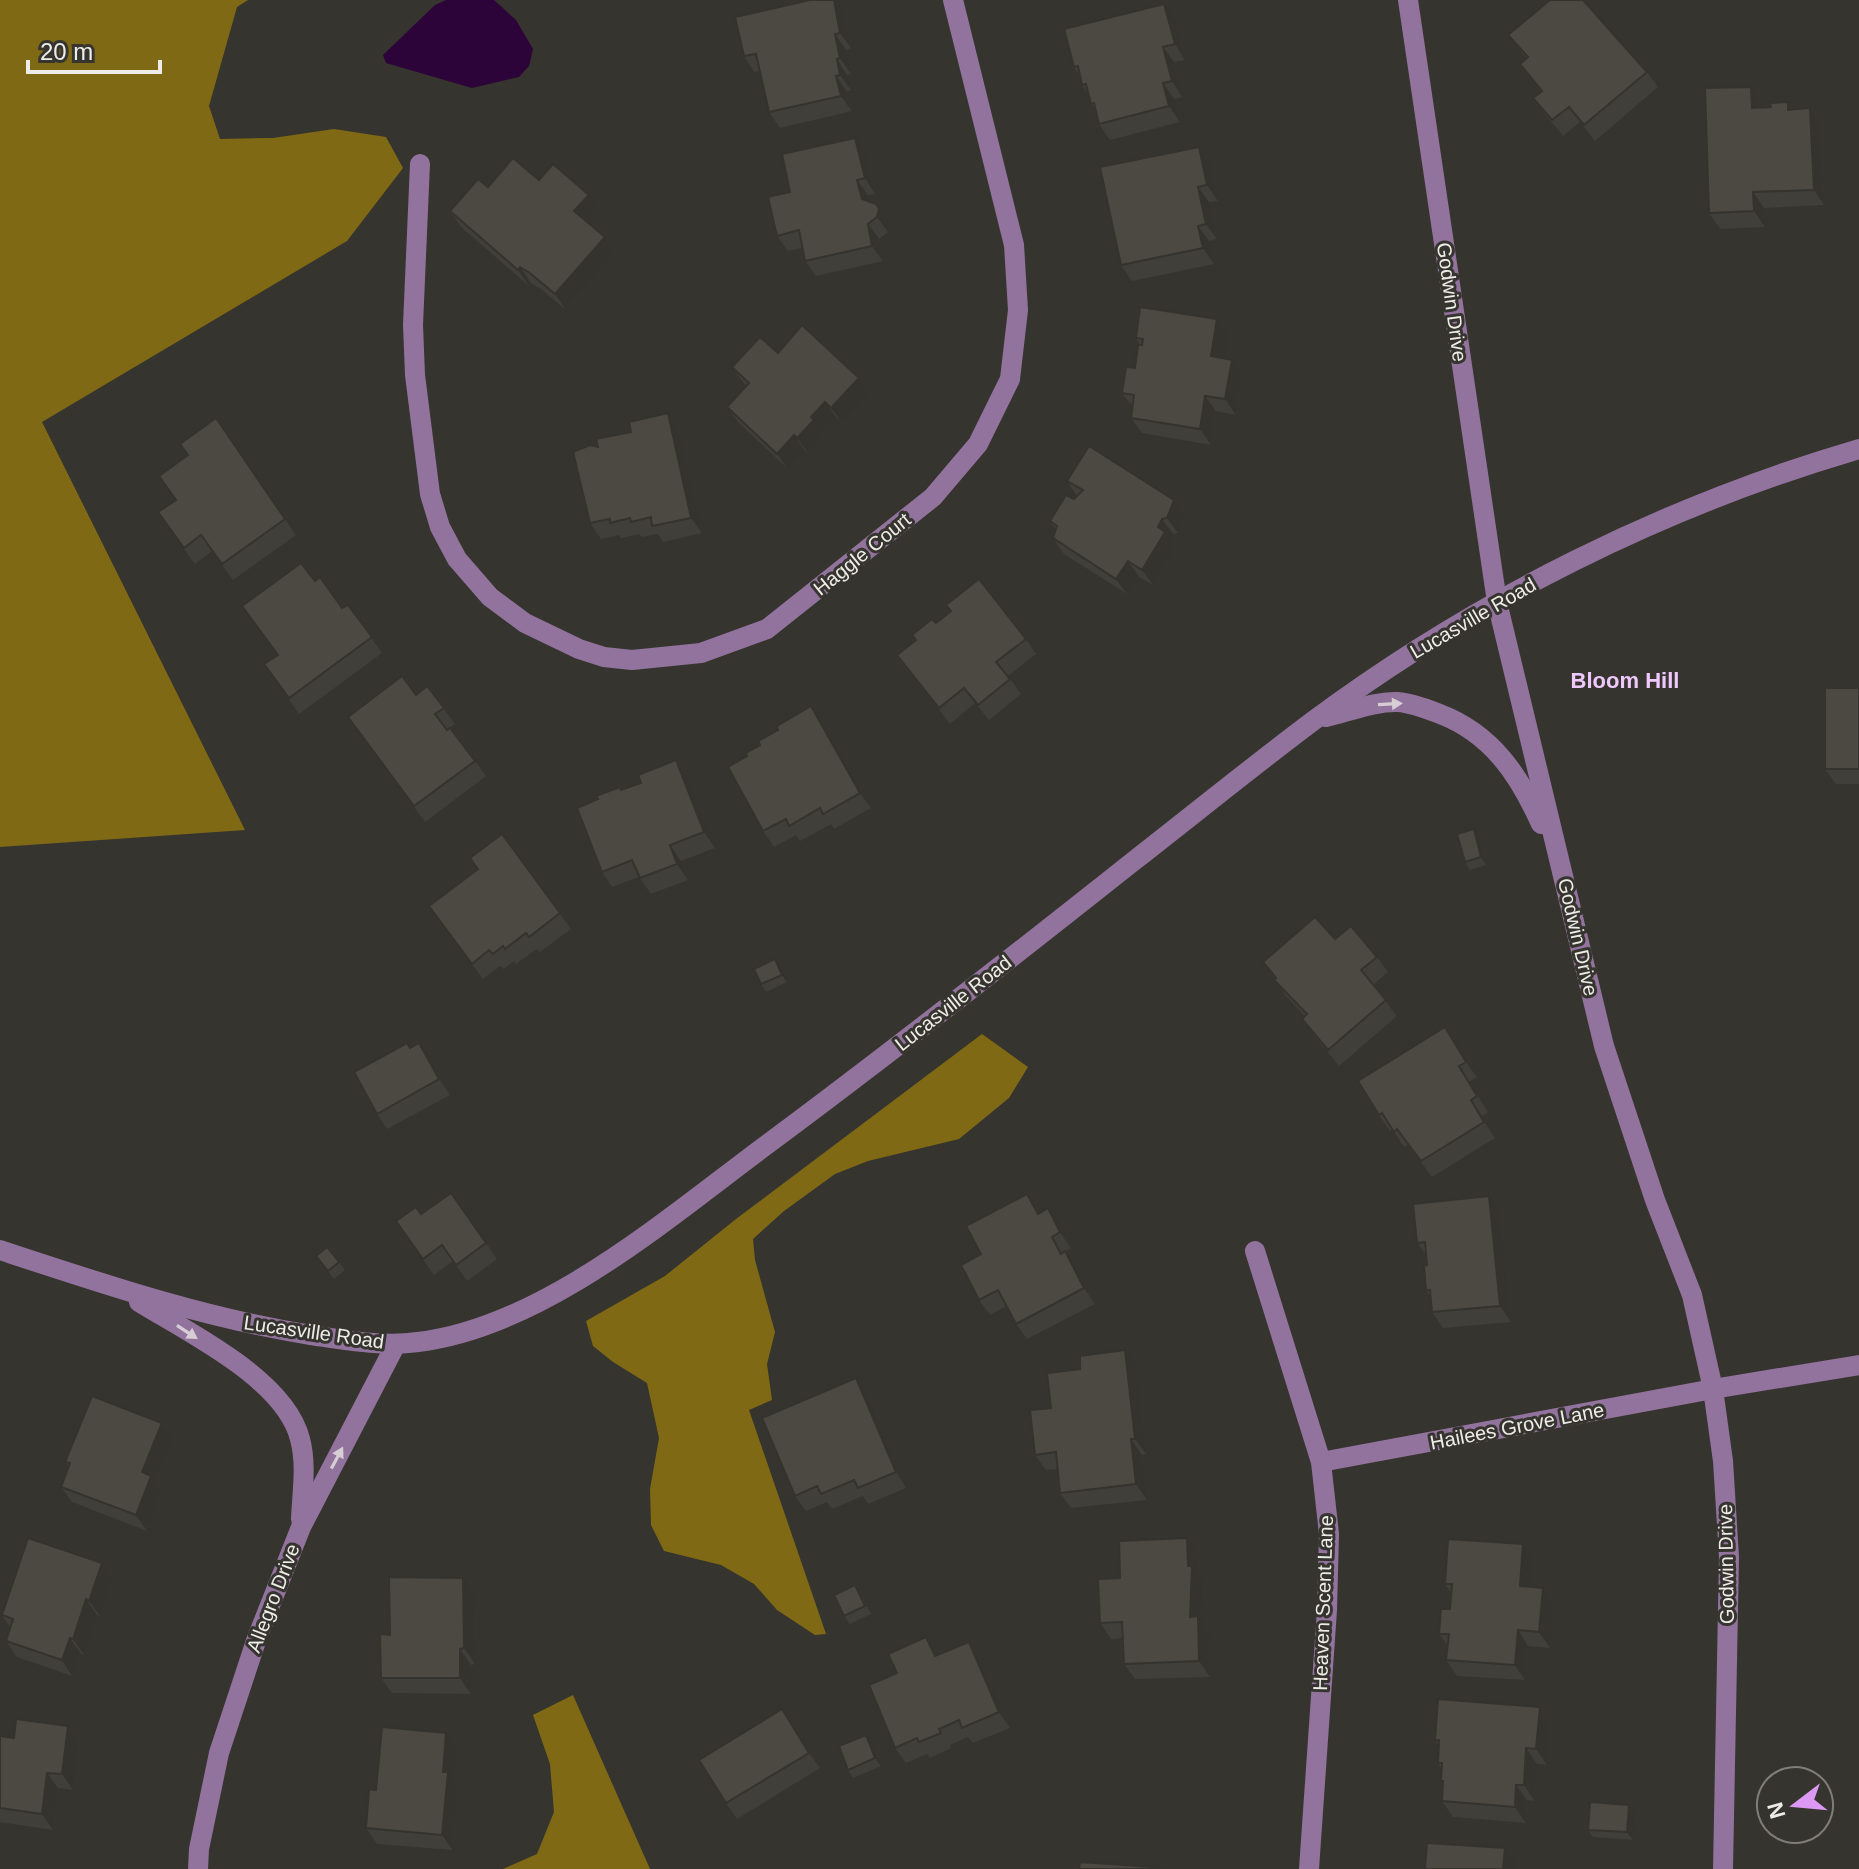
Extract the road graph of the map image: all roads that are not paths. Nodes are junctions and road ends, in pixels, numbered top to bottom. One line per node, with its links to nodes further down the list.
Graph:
1 (953, 0): 3 (street, Haggle Court)
2 (1408, 0): 5 (street, Godwin Drive)
3 (420, 164)
4 (1859, 449): 5 (street, Lucasville Road)
5 (1497, 602): 6 (street, Lucasville Road); 7 (street, Godwin Drive)
6 (1314, 720): 7 (street, one-way to 7); 11 (street, Lucasville Road)
7 (1562, 870): 13 (street, Godwin Drive)
8 (0, 1250): 10 (street, Lucasville Road)
9 (1255, 1251): 14 (street, Heaven Scent Lane)
10 (122, 1290): 11 (street, Lucasville Road); 15 (street, one-way to 15)
11 (396, 1344): 15 (street, Allegro Drive, one-way to 11)
12 (1859, 1365): 13 (street, Hailees Grove Lane)
13 (1713, 1389): 14 (street, Hailees Grove Lane); 18 (street, Godwin Drive)
14 (1321, 1462): 17 (street, Heaven Scent Lane)
15 (301, 1527): 16 (street, Allegro Drive)
16 (198, 1869)
17 (1309, 1869)
18 (1723, 1869)

